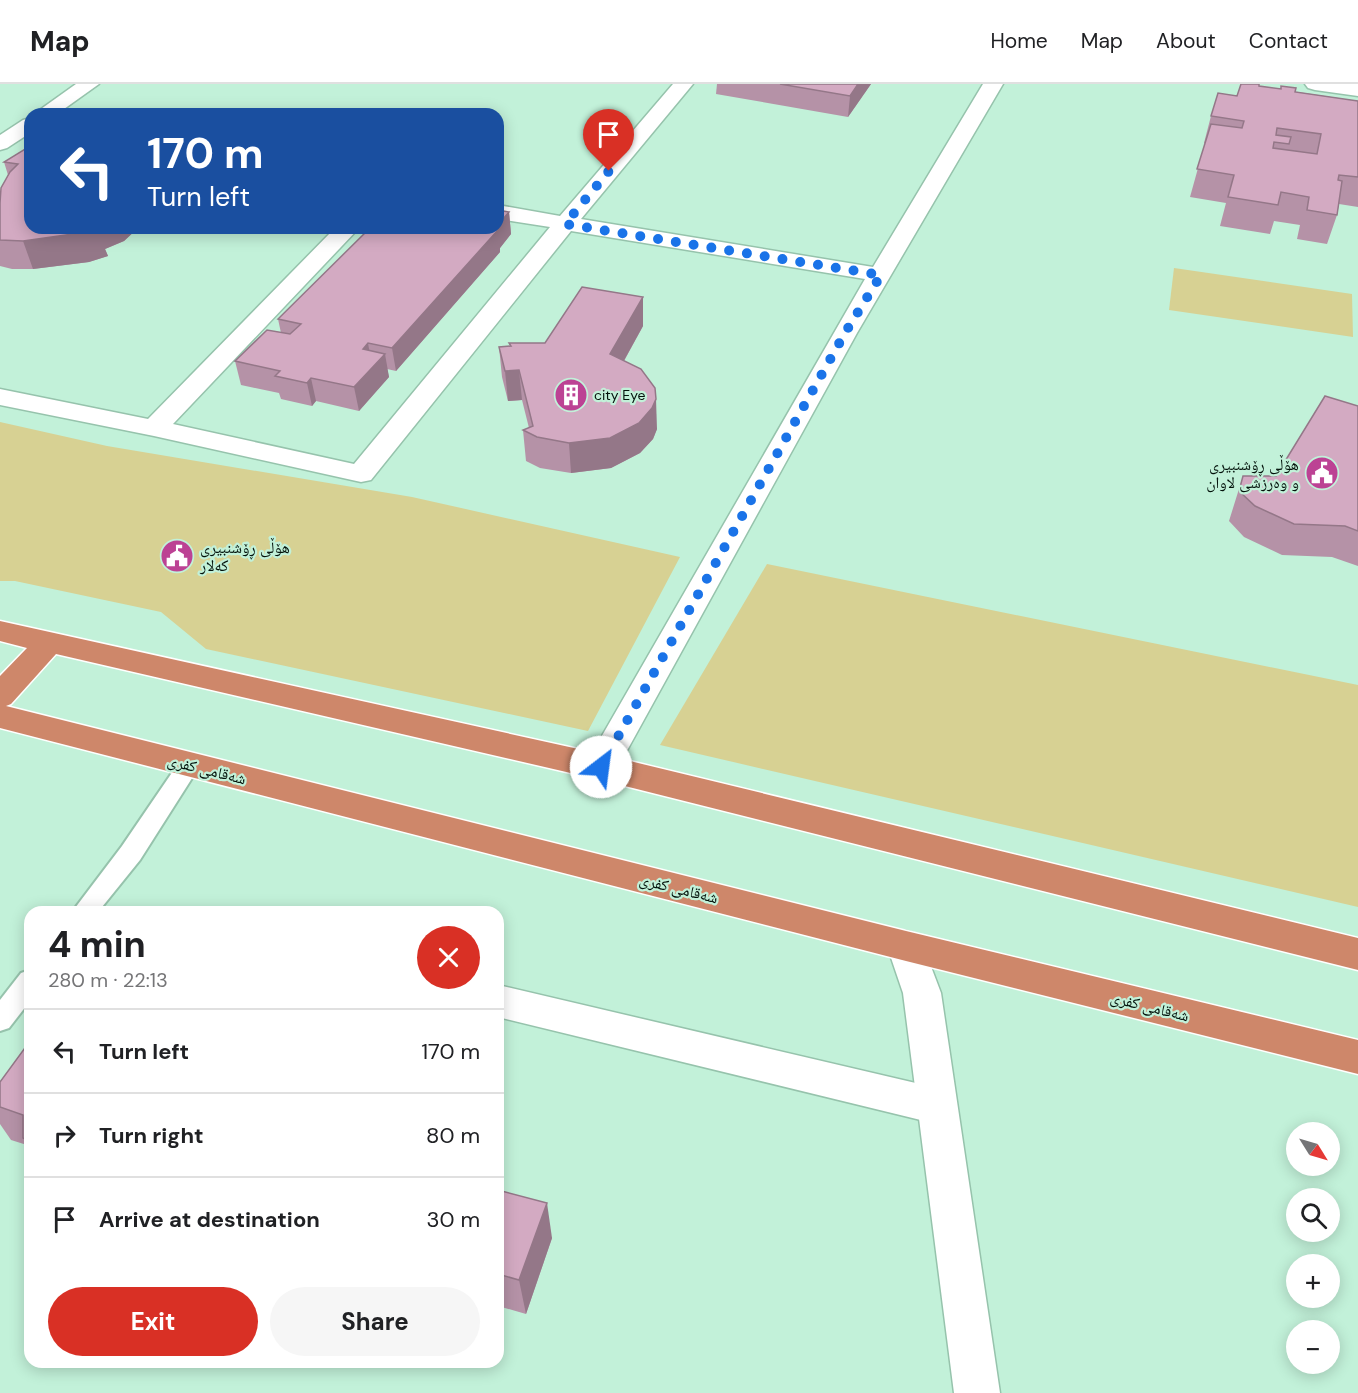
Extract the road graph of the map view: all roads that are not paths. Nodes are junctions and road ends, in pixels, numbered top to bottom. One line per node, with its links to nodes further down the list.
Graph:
1 (89, 84): 6 (street)
2 (683, 84): 10 (street)
3 (993, 84): 12 (street)
4 (1315, 84): 5 (street)
5 (1358, 90)
6 (53, 108)
7 (24, 128): 8 (street)
8 (0, 144)
9 (504, 213): 10 (street)
10 (565, 224): 12 (street); 14 (street)
11 (342, 234): 14 (street)
12 (881, 275): 20 (street)
13 (0, 397): 14 (street)
14 (154, 428)
15 (0, 631): 16 (highway)
16 (49, 643): 17 (highway); 20 (highway)
17 (0, 696)
18 (0, 716): 19 (highway, شەقامی کفری)
19 (190, 764): 21 (lane); 22 (highway, شەقامی کفری)
20 (601, 767): 23 (highway)
21 (89, 906)
22 (906, 946): 27 (highway, شەقامی کفری); 28 (street)
23 (1358, 954)
24 (24, 989): 26 (lane)
25 (504, 1002): 28 (street)
26 (0, 1020)
27 (1358, 1057)
28 (938, 1106): 29 (street)
29 (977, 1393)

